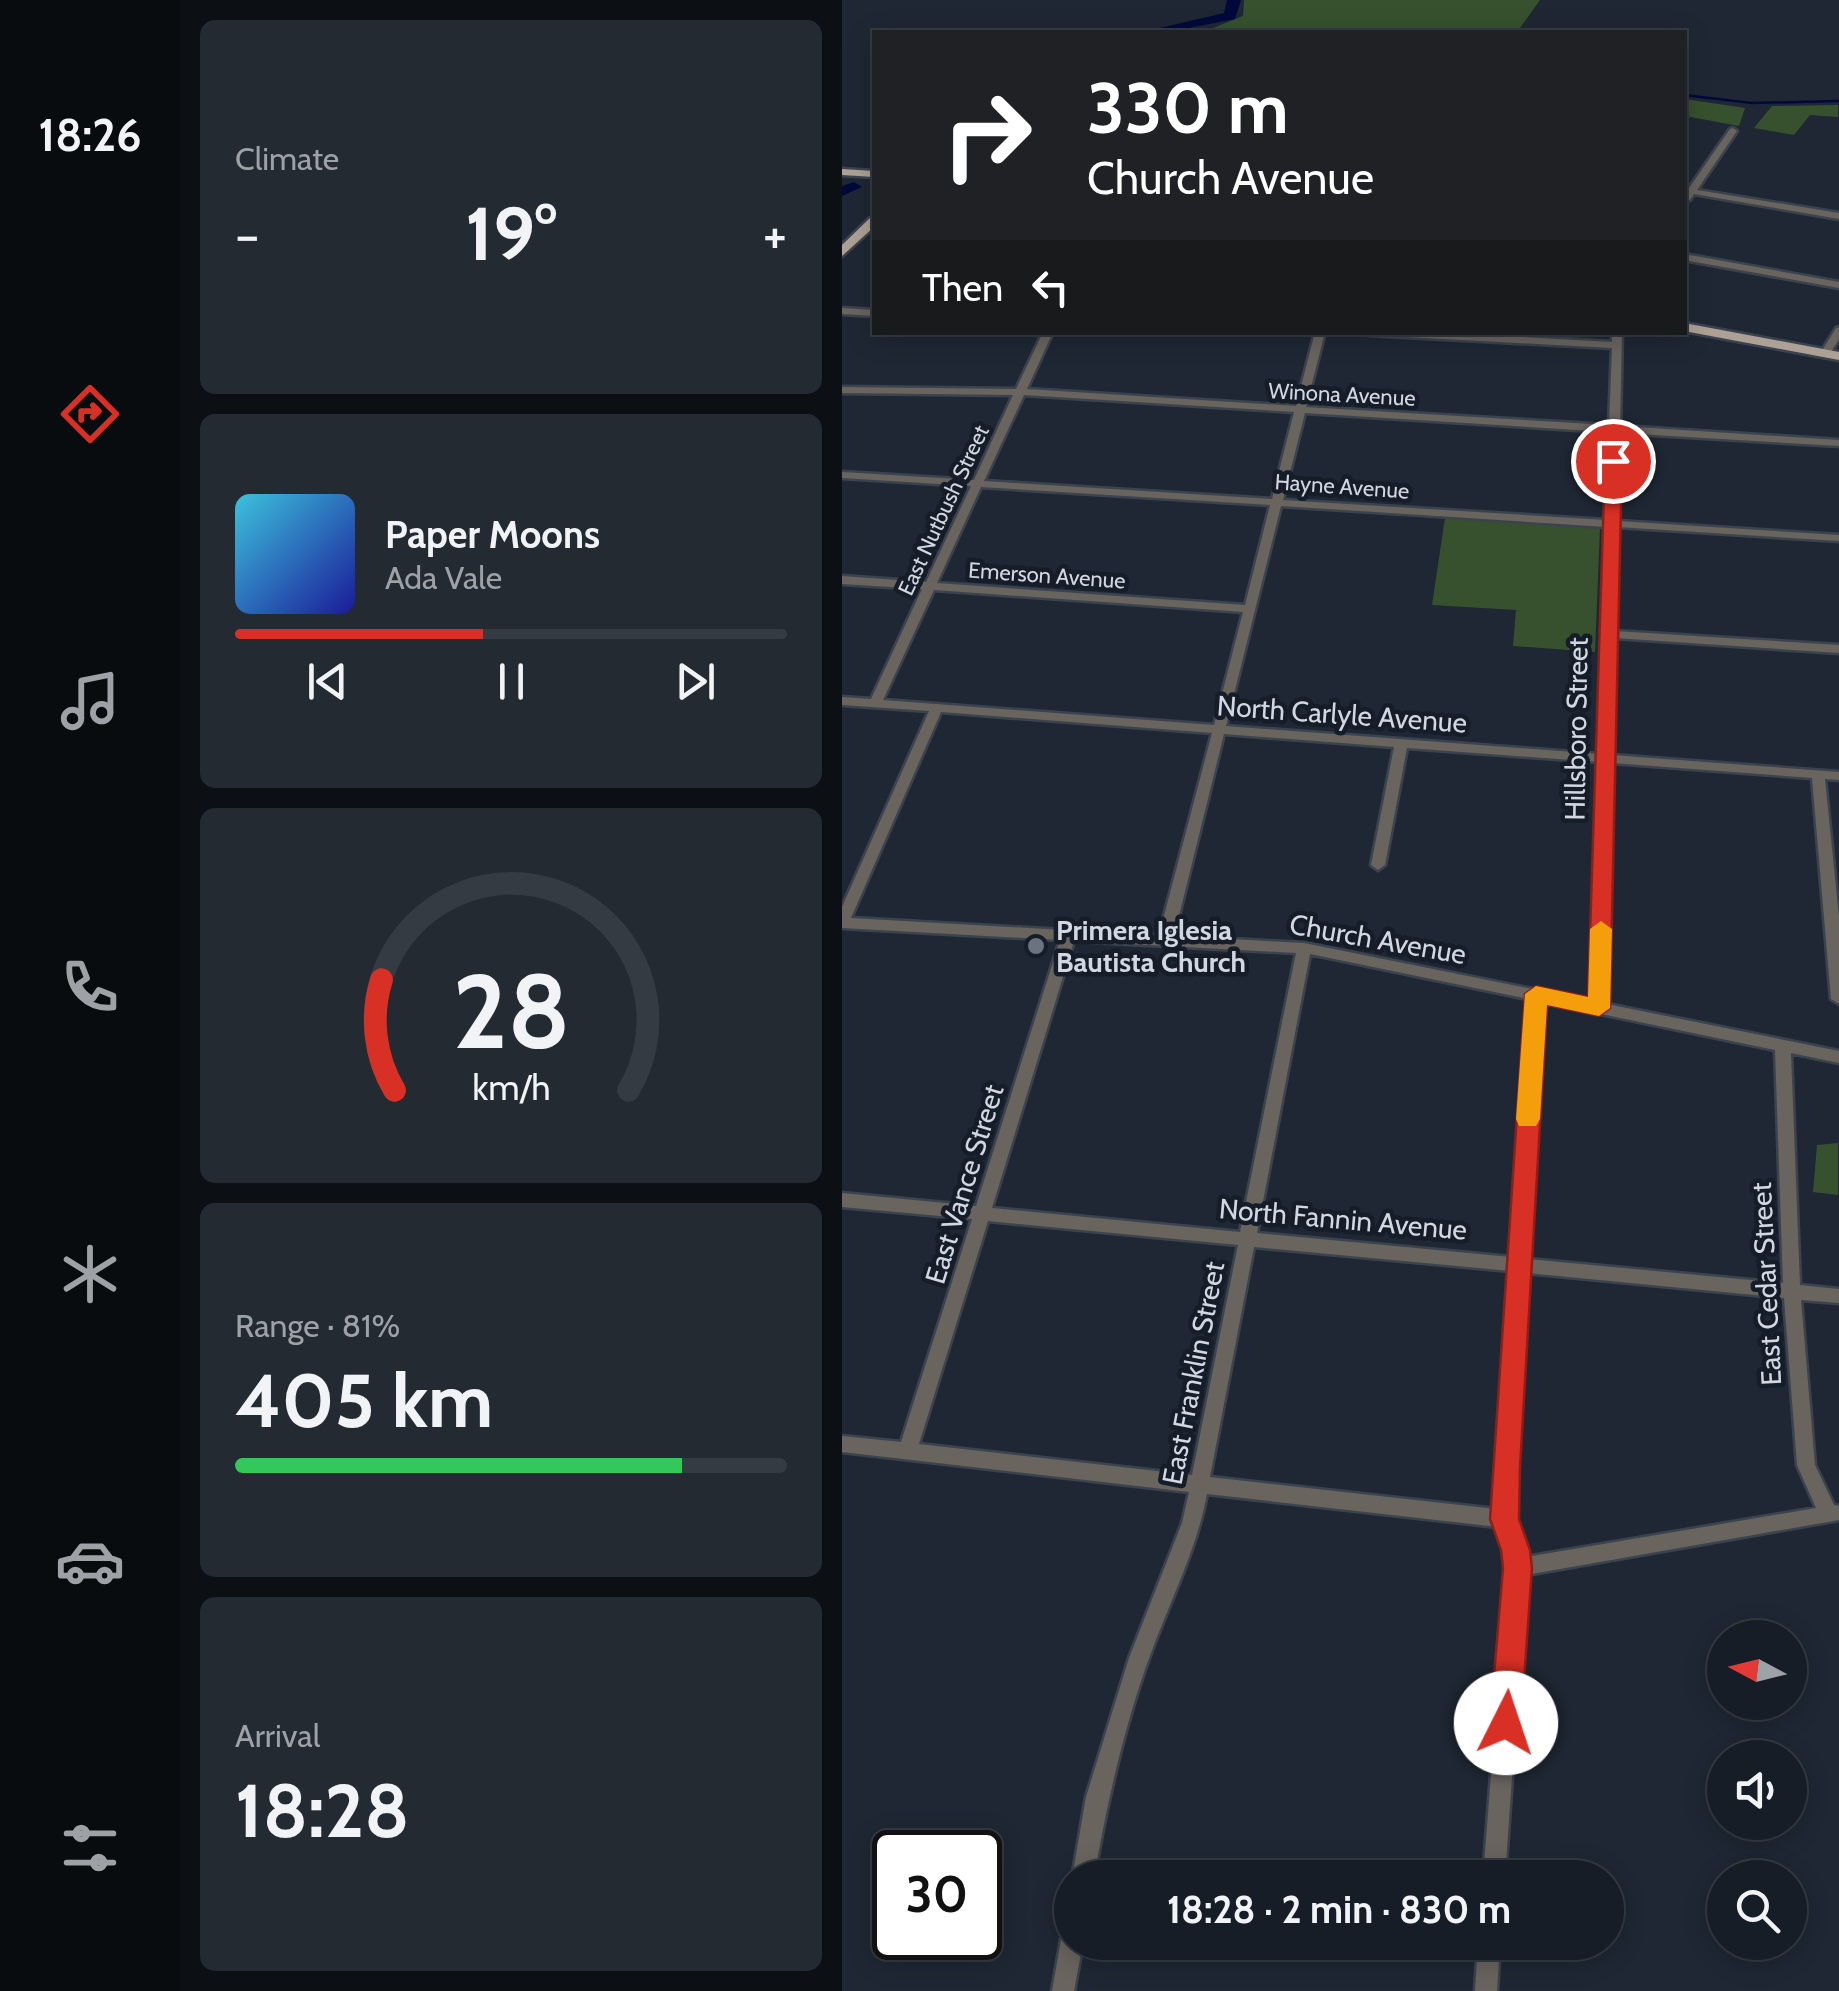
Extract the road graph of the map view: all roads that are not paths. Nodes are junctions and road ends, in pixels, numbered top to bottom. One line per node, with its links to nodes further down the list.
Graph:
1 (1733, 131): 5 (street)
2 (846, 173): 3 (main road); 4 (main road)
3 (872, 174)
4 (872, 184)
5 (1687, 194): 6 (street)
6 (1838, 216)
7 (872, 222): 8 (main road)
8 (842, 252)
9 (1687, 257): 10 (street)
10 (1838, 284)
11 (842, 312): 12 (street)
12 (872, 313)
13 (1687, 325): 19 (main road)
14 (1838, 330): 19 (street)
15 (1047, 335): 21 (street, East Nutbush Street)
16 (1319, 335): 22 (street)
17 (1475, 335): 18 (street)
18 (1617, 339): 23 (street, Hillsboro Street)
19 (1832, 354)
20 (842, 390): 21 (street, Winona Avenue)
21 (1020, 392): 22 (street, Winona Avenue); 26 (street, East Nutbush Street)
22 (1302, 412): 23 (street, Winona Avenue); 27 (street)
23 (1614, 430): 24 (street, Winona Avenue); 28 (street, Hillsboro Street)
24 (1838, 443)
25 (842, 475): 26 (street, Hayne Avenue)
26 (978, 484): 27 (street, Hayne Avenue); 31 (street, East Nutbush Street)
27 (1276, 502): 28 (street, Hayne Avenue); 32 (street)
28 (1612, 524): 29 (street, Hayne Avenue); 33 (street, Hillsboro Street)
29 (1838, 538)
30 (842, 580): 31 (street, Emerson Avenue)
31 (930, 587): 32 (street, Emerson Avenue); 36 (street, East Nutbush Street)
32 (1249, 609): 38 (street)
33 (1608, 634): 34 (street); 40 (street, Hillsboro Street)
34 (1838, 649)
35 (842, 702): 36 (street, North Carlyle Avenue)
36 (874, 704): 37 (street, North Carlyle Avenue)
37 (936, 708): 38 (street, North Carlyle Avenue); 44 (street)
38 (1220, 730): 39 (street, North Carlyle Avenue); 46 (street)
39 (1401, 743): 40 (street, North Carlyle Avenue); 43 (street)
40 (1606, 759): 41 (street, North Carlyle Avenue); 50 (street, Hillsboro Street)
41 (1818, 774): 42 (street, North Carlyle Avenue); 49 (street)
42 (1838, 776)
43 (1378, 865)
44 (842, 923): 45 (street, Church Avenue)
45 (1069, 933): 46 (street, Church Avenue); 54 (street, East Vance Street)
46 (1166, 938): 47 (street, Church Avenue)
47 (1304, 948): 48 (street, Church Avenue); 55 (street, East Franklin Street)
48 (1536, 994): 50 (street, Church Avenue); 56 (street)
49 (1838, 999)
50 (1599, 1008): 51 (street, Church Avenue)
51 (1782, 1045): 52 (street, Church Avenue); 57 (street, East Cedar Street)
52 (1838, 1057)
53 (842, 1200): 54 (street, North Fannin Avenue)
54 (985, 1213): 55 (street, North Fannin Avenue); 60 (street, East Vance Street)
55 (1246, 1237): 56 (street, North Fannin Avenue); 61 (street, East Franklin Street)
56 (1518, 1262): 57 (street, North Fannin Avenue); 63 (street)
57 (1792, 1292): 58 (street, North Fannin Avenue); 62 (street, East Cedar Street)
58 (1838, 1296)
59 (842, 1444): 60 (street)
60 (908, 1450): 61 (street)
61 (1201, 1483): 63 (street); 65 (street, East Franklin Street)
62 (1834, 1513): 64 (street)
63 (1504, 1519): 64 (street)
64 (1517, 1568): 66 (street)
65 (1086, 1860)
66 (1495, 1860)
67 (1068, 1960): 69 (street)
68 (1488, 1960): 70 (street)
69 (1063, 1991)
70 (1486, 1991)

